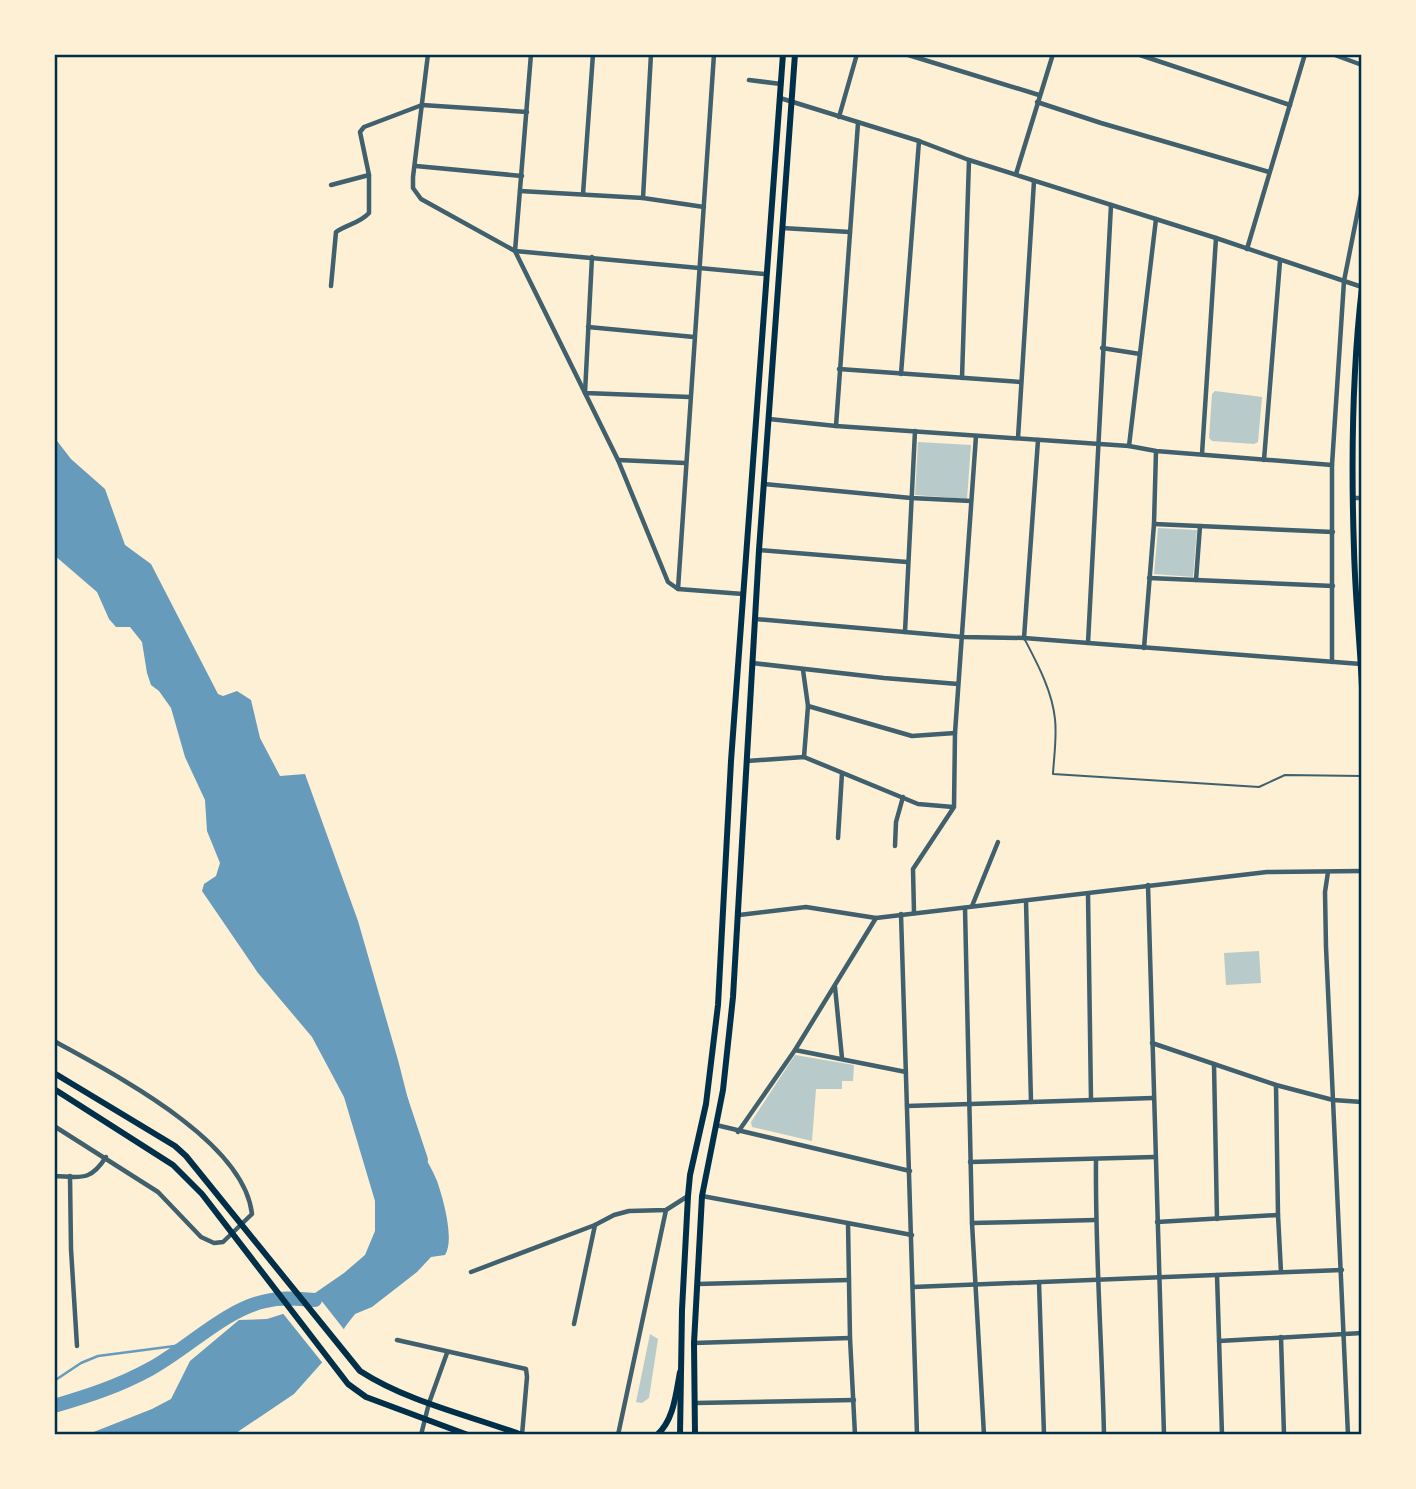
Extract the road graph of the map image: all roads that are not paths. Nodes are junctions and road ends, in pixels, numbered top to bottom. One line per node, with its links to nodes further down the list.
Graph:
1 (428, 54): 22 (street)
2 (531, 54): 23 (street)
3 (593, 54): 37 (street)
4 (651, 54): 38 (street)
5 (714, 54): 40 (street)
6 (783, 54): 16 (main road)
7 (795, 54): 19 (main road)
8 (857, 54): 24 (street)
9 (905, 54): 17 (street)
10 (1053, 54): 17 (street)
11 (1138, 54): 21 (street)
12 (1306, 54): 21 (street)
13 (1332, 54): 14 (street)
14 (1362, 65)
15 (749, 80): 16 (street)
16 (781, 84): 18 (main road)
17 (1039, 95): 20 (street)
18 (780, 98): 19 (street); 50 (main road)
19 (792, 102): 24 (street); 42 (main road)
20 (1037, 102): 29 (street); 30 (street)
21 (1290, 104): 29 (street)
22 (422, 105): 23 (street); 28 (street); 31 (street)
23 (527, 112): 32 (street)
24 (839, 117): 25 (street)
25 (858, 123): 26 (street); 43 (street)
26 (919, 141): 27 (street); 59 (street)
27 (969, 160): 30 (street); 60 (street)
28 (416, 166): 32 (street); 46 (street)
29 (1269, 172): 45 (street)
30 (1016, 174): 33 (street)
31 (369, 175): 34 (street); 52 (street)
32 (522, 176): 36 (street)
33 (1028, 178): 39 (street); 61 (street)
34 (331, 185)
35 (1362, 190): 51 (street)
36 (520, 191): 37 (street); 46 (street)
37 (583, 194): 38 (street)
38 (643, 198): 40 (street)
39 (1111, 205): 41 (street); 56 (street)
40 (704, 207): 49 (street)
41 (1156, 219): 44 (street); 57 (street)
42 (782, 228): 43 (street); 64 (main road)
43 (850, 232): 58 (street)
44 (1216, 238): 45 (street); 73 (street)
45 (1247, 249): 48 (street)
46 (515, 251): 47 (street); 62 (street)
47 (592, 257): 49 (street); 54 (street)
48 (1280, 261): 51 (street); 75 (street)
49 (699, 266): 50 (street); 55 (street)
50 (765, 274): 91 (main road)
51 (1344, 281): 53 (street); 77 (street)
52 (331, 286)
53 (1362, 287): 80 (main road)
54 (588, 327): 55 (street); 62 (street)
55 (694, 337): 63 (street)
56 (1102, 348): 57 (street); 70 (street)
57 (1140, 354): 71 (street)
58 (839, 369): 59 (street); 65 (street)
59 (901, 374): 60 (street)
60 (962, 378): 61 (street)
61 (1021, 382): 68 (street)
62 (585, 393): 63 (street); 74 (street)
63 (690, 397): 76 (street)
64 (769, 419): 65 (street); 78 (main road)
65 (836, 426): 66 (street)
66 (915, 431): 67 (street); 79 (street)
67 (976, 436): 68 (street); 81 (street)
68 (1018, 439): 69 (street)
69 (1038, 440): 70 (street); 95 (street)
70 (1097, 444): 71 (street); 96 (street)
71 (1129, 446): 72 (street)
72 (1156, 452): 73 (street); 82 (street)
73 (1202, 454): 75 (street)
74 (618, 460): 76 (street); 90 (street)
75 (1264, 460): 77 (street)
76 (685, 463): 90 (street)
77 (1332, 466): 84 (street)
78 (764, 484): 79 (street); 85 (main road)
79 (911, 498): 81 (street); 86 (street)
80 (1358, 498): 100 (main road)
81 (971, 501): 94 (street)
82 (1154, 524): 83 (street); 87 (street)
83 (1200, 526): 84 (street); 88 (street)
84 (1333, 532): 89 (street)
85 (759, 550): 86 (street); 92 (main road)
86 (907, 562): 93 (street)
87 (1149, 578): 88 (street); 97 (street)
88 (1196, 580): 89 (street)
89 (1333, 586): 98 (street)
90 (678, 589): 91 (street)
91 (743, 594): 153 (main road)
92 (755, 620): 93 (street); 99 (main road)
93 (905, 632): 94 (street)
94 (962, 636): 95 (street); 102 (street)
95 (1024, 638): 96 (street); 109 (lane)
96 (1088, 643): 97 (street)
97 (1144, 648): 98 (street)
98 (1332, 662): 100 (street)
99 (752, 663): 101 (street); 107 (main road)
100 (1361, 664): 103 (main road)
101 (803, 670): 102 (street); 104 (street)
102 (958, 684): 105 (street)
103 (1362, 688)
104 (808, 706): 105 (street); 106 (street)
105 (955, 733): 111 (street)
106 (804, 757): 107 (street); 108 (street)
107 (747, 761): 124 (main road)
108 (842, 773): 110 (street); 112 (street)
109 (1362, 776)
110 (902, 797): 111 (street); 114 (street)
111 (954, 807): 122 (street)
112 (838, 838)
113 (998, 842): 120 (street)
114 (895, 846)
115 (1362, 871): 116 (street)
116 (1328, 872): 117 (street); 138 (street)
117 (1148, 885): 118 (street); 128 (street)
118 (1087, 894): 119 (street); 137 (street)
119 (1026, 901): 120 (street); 139 (street)
120 (972, 907): 121 (street)
121 (965, 908): 122 (street); 141 (street)
122 (914, 913): 123 (street)
123 (901, 914): 125 (street); 132 (street)
124 (738, 915): 125 (street); 143 (main road)
125 (876, 918): 126 (street)
126 (835, 986): 129 (street); 130 (street)
127 (54, 1041): 146 (street)
128 (1152, 1043): 131 (street); 136 (street)
129 (795, 1050): 130 (street); 145 (street)
130 (842, 1058): 132 (street)
131 (1214, 1064): 134 (street); 157 (street)
132 (906, 1072): 142 (street)
133 (54, 1073): 187 (main road)
134 (1276, 1085): 138 (street); 156 (street)
135 (54, 1089): 189 (main road)
136 (1153, 1098): 137 (street); 147 (street)
137 (1091, 1100): 139 (street)
138 (1333, 1100): 140 (street); 164 (street)
139 (1031, 1102): 141 (street)
140 (1362, 1102)
141 (968, 1104): 142 (street); 149 (street)
142 (907, 1106): 150 (street)
143 (716, 1125): 145 (street); 154 (main road)
144 (54, 1126): 146 (street)
145 (738, 1132): 150 (street)
146 (106, 1157): 152 (street)
147 (1155, 1157): 148 (street); 159 (street)
148 (1096, 1160): 149 (street); 158 (street)
149 (970, 1163): 161 (street)
150 (910, 1171): 163 (street)
151 (54, 1176): 152 (street)
152 (70, 1176): 183 (street)
153 (688, 1196): 155 (street); 185 (main road)
154 (702, 1196): 160 (street); 172 (main road)
155 (666, 1210): 162 (street); 193 (street)
156 (1278, 1215): 157 (street); 166 (street)
157 (1217, 1219): 159 (street)
158 (1095, 1220): 161 (street); 170 (street)
159 (1157, 1222): 168 (street)
160 (848, 1223): 163 (street); 169 (street)
161 (972, 1223): 173 (street)
162 (595, 1225): 165 (street); 175 (street)
163 (912, 1235): 174 (street)
164 (1342, 1270): 166 (street); 177 (street)
165 (471, 1272)
166 (1281, 1272): 167 (street)
167 (1217, 1275): 168 (street); 181 (street)
168 (1159, 1277): 170 (street); 202 (street)
169 (849, 1280): 172 (street); 179 (street)
170 (1098, 1280): 171 (street); 201 (street)
171 (1039, 1282): 173 (street); 200 (street)
172 (697, 1284): 182 (main road)
173 (976, 1284): 174 (street); 199 (street)
174 (914, 1287): 198 (street)
175 (574, 1324)
176 (1362, 1333): 177 (street)
177 (1345, 1334): 178 (street); 205 (street)
178 (1282, 1337): 181 (street); 204 (street)
179 (850, 1338): 182 (street); 186 (street)
180 (397, 1340): 184 (street)
181 (1219, 1341): 203 (street)
182 (694, 1343): 188 (main road)
183 (77, 1346)
184 (447, 1353): 187 (street); 192 (street)
185 (680, 1372): 194 (main road); 195 (main road)
186 (853, 1400): 188 (street); 197 (street)
187 (429, 1403): 189 (street); 192 (main road)
188 (695, 1403): 196 (main road)
189 (424, 1419): 190 (street); 191 (main road)
190 (421, 1435)
191 (468, 1435)
192 (522, 1435)
193 (618, 1435)
194 (657, 1435)
195 (680, 1435)
196 (695, 1435)
197 (855, 1435)
198 (917, 1435)
199 (984, 1435)
200 (1044, 1435)
201 (1104, 1435)
202 (1164, 1435)
203 (1222, 1435)
204 (1284, 1435)
205 (1348, 1435)

